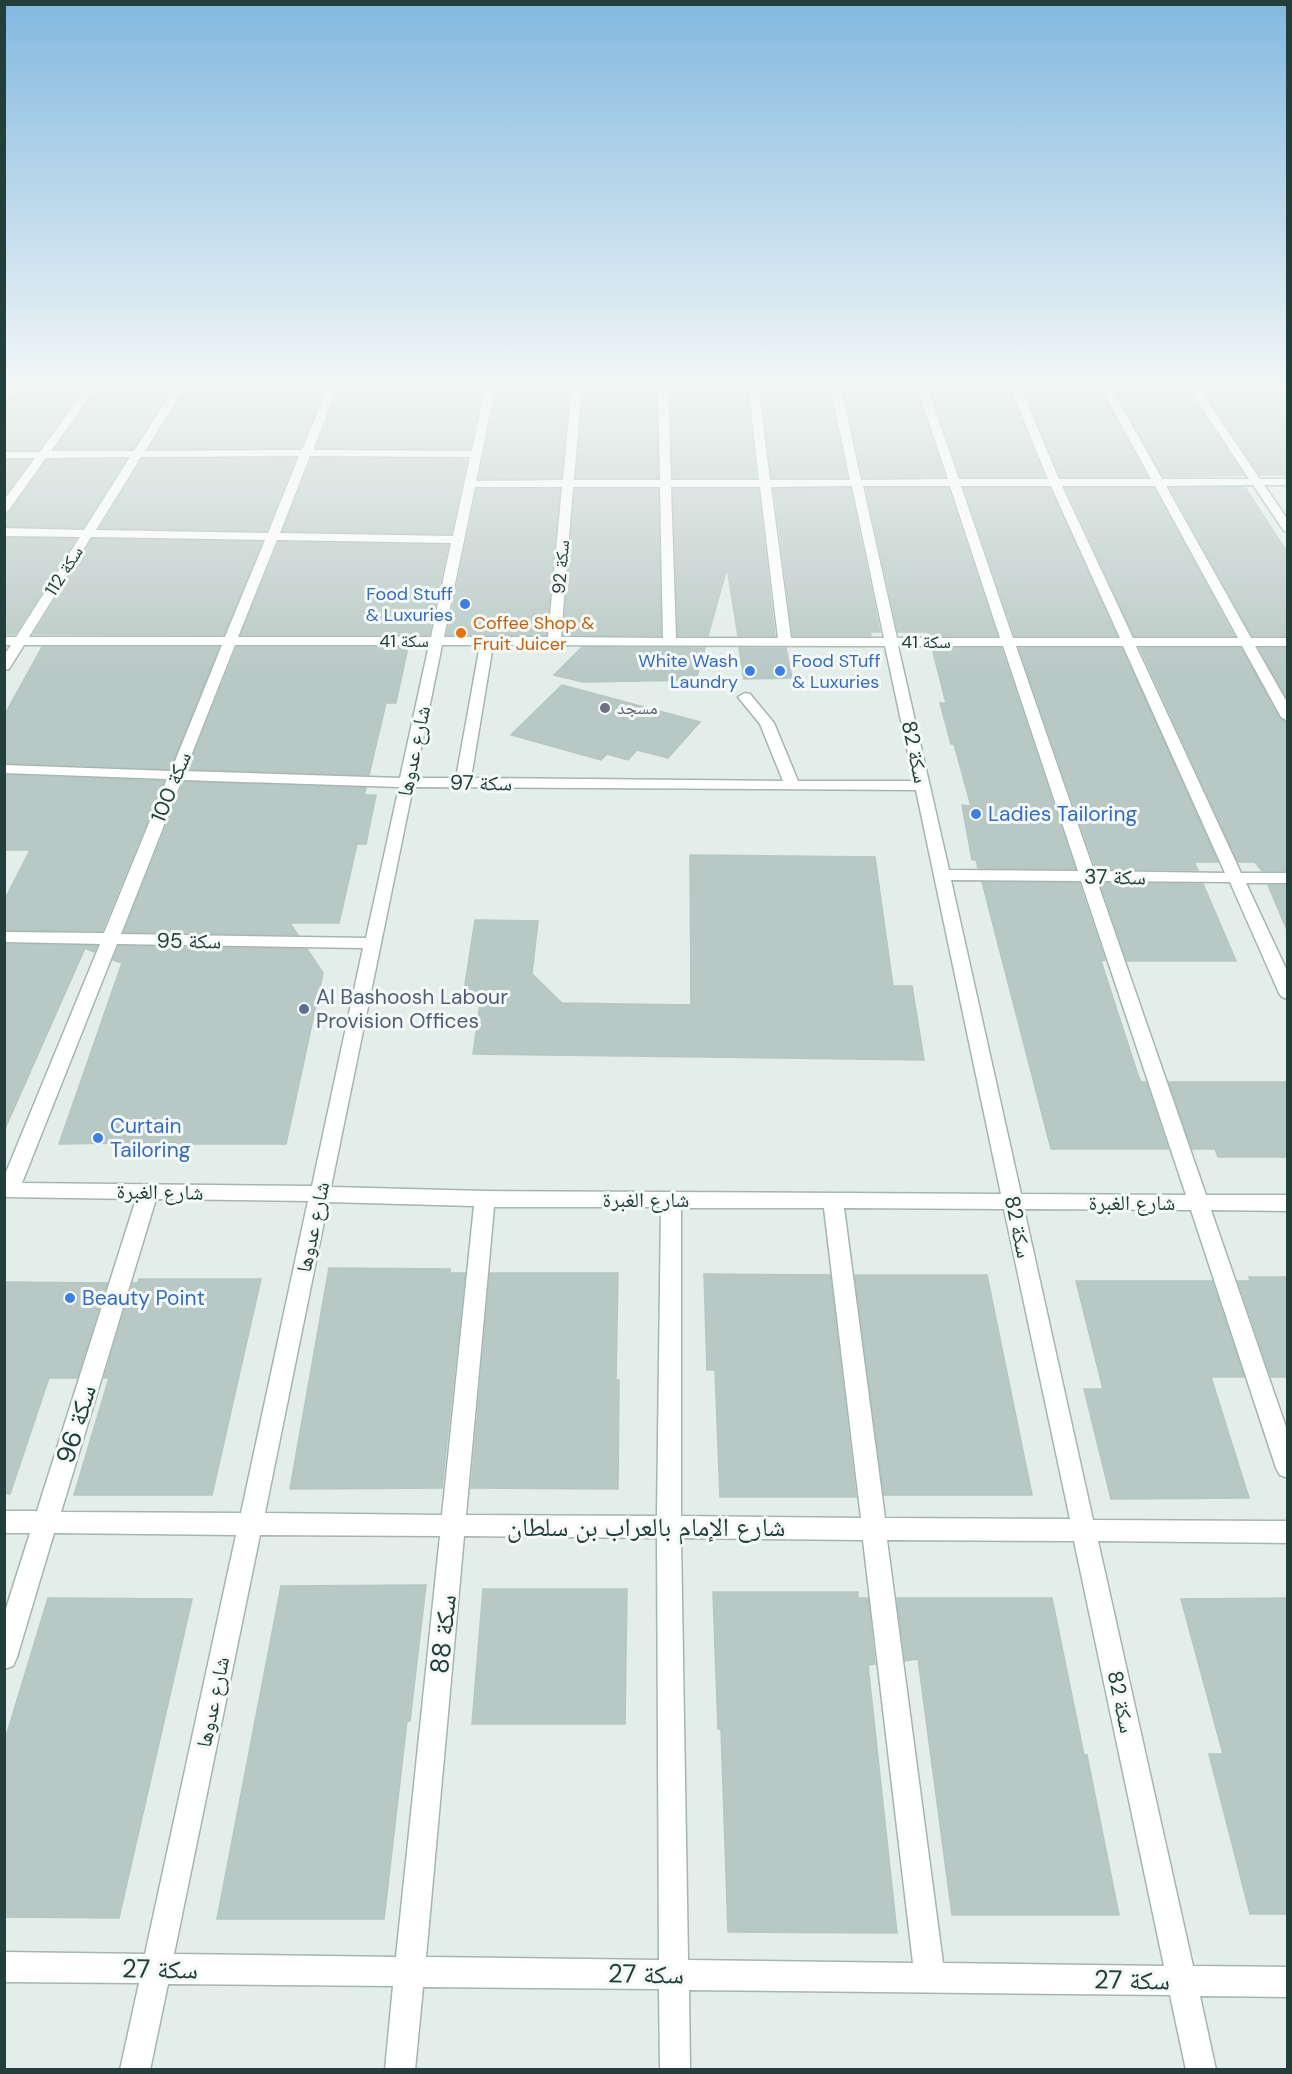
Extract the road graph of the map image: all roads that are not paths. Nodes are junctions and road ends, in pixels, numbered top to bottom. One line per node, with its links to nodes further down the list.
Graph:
1 (25, 481): 17 (street)
2 (121, 481): 20 (street, سكة 112)
3 (295, 481): 21 (street, سكة 100)
4 (471, 481): 14 (street, شارع عدوها)
5 (568, 481): 15 (street, سكة 92)
6 (666, 481): 16 (street)
7 (1055, 482): 8 (street); 13 (street); 33 (street)
8 (1160, 482): 9 (street); 34 (street)
9 (1256, 482): 10 (street); 18 (street)
10 (1287, 482)
11 (765, 483): 12 (street); 16 (street); 30 (street)
12 (857, 483): 13 (street); 31 (street, سكة 82)
13 (954, 483): 32 (street)
14 (470, 484): 15 (street); 22 (street, شارع عدوها)
15 (568, 484): 16 (street); 28 (street, سكة 92)
16 (666, 484): 29 (street)
17 (4, 509)
18 (1287, 529)
19 (4, 532): 20 (street)
20 (87, 534): 21 (street); 25 (street, سكة 112)
21 (273, 536): 22 (street); 23 (street, سكة 100)
22 (458, 540): 26 (street, شارع عدوها)
23 (230, 640): 25 (street, سكة 41); 26 (street, سكة 41); 40 (street, سكة 100)
24 (4, 641): 25 (street, سكة 41)
25 (20, 641): 36 (street, سكة 112)
26 (436, 642): 27 (street, سكة 41); 41 (street, شارع عدوها)
27 (487, 642): 28 (street, سكة 41); 42 (street)
28 (554, 642): 29 (street, سكة 41)
29 (670, 642): 30 (street, سكة 41)
30 (785, 642): 31 (street, سكة 41)
31 (891, 642): 32 (street, سكة 41); 44 (street, سكة 82)
32 (1008, 642): 33 (street, سكة 41); 46 (street)
33 (1128, 642): 34 (street, سكة 41); 47 (street)
34 (1245, 642): 35 (street, سكة 41); 38 (street)
35 (1287, 642)
36 (4, 666)
37 (745, 697): 43 (street)
38 (1287, 717)
39 (4, 769): 40 (street, سكة 97)
40 (176, 776): 41 (street, سكة 97); 50 (street, سكة 100)
41 (407, 782): 42 (street, سكة 97); 51 (street, شارع عدوها)
42 (463, 783): 43 (street, سكة 97)
43 (792, 785): 44 (street, سكة 97)
44 (923, 786): 45 (street, سكة 82)
45 (942, 875): 46 (street, سكة 37); 59 (street, سكة 82)
46 (1087, 876): 47 (street, سكة 37); 60 (street)
47 (1235, 878): 48 (street, سكة 37); 52 (street)
48 (1287, 878)
49 (4, 937): 50 (street, سكة 95)
50 (109, 940): 51 (street, سكة 95); 53 (street, سكة 100)
51 (373, 943): 55 (street, شارع عدوها)
52 (1287, 993)
53 (7, 1190): 54 (street, شارع الغبرة)
54 (148, 1192): 55 (street, شارع الغبرة); 64 (street, سكة 96)
55 (320, 1194): 56 (street, شارع الغبرة); 65 (street, شارع عدوها)
56 (485, 1199): 57 (street, شارع الغبرة); 66 (street, سكة 88)
57 (671, 1200): 58 (street, شارع الغبرة); 67 (street)
58 (833, 1201): 59 (street, شارع الغبرة); 68 (street)
59 (1013, 1202): 60 (street, شارع الغبرة); 69 (street, سكة 82)
60 (1198, 1203): 61 (street, شارع الغبرة); 62 (street)
61 (1287, 1203)
62 (1287, 1468)
63 (4, 1522): 64 (street, شارع الإمام بالعراب بن سلطان)
64 (46, 1522): 65 (street, شارع الإمام بالعراب بن سلطان); 71 (street, سكة 96)
65 (250, 1524): 66 (street, شارع الإمام بالعراب بن سلطان); 73 (street, شارع عدوها)
66 (453, 1526): 67 (street, شارع الإمام بالعراب بن سلطان); 74 (street, سكة 88)
67 (669, 1527): 68 (street, شارع الإمام بالعراب بن سلطان); 75 (street)
68 (874, 1529): 69 (street, شارع الإمام بالعراب بن سلطان); 76 (street)
69 (1084, 1530): 70 (street, شارع الإمام بالعراب بن سلطان); 77 (street, سكة 82)
70 (1287, 1532)
71 (4, 1657)
72 (4, 1967): 73 (street, سكة 27)
73 (156, 1969): 74 (street, سكة 27); 79 (street, شارع عدوها)
74 (410, 1972): 75 (street, سكة 27); 80 (street, سكة 88)
75 (674, 1975): 76 (street, سكة 27); 81 (street)
76 (930, 1978): 77 (street, سكة 27)
77 (1182, 1981): 78 (street, سكة 27); 82 (street, سكة 82)
78 (1287, 1982)
79 (135, 2070)
80 (400, 2070)
81 (675, 2070)
82 (1201, 2070)

